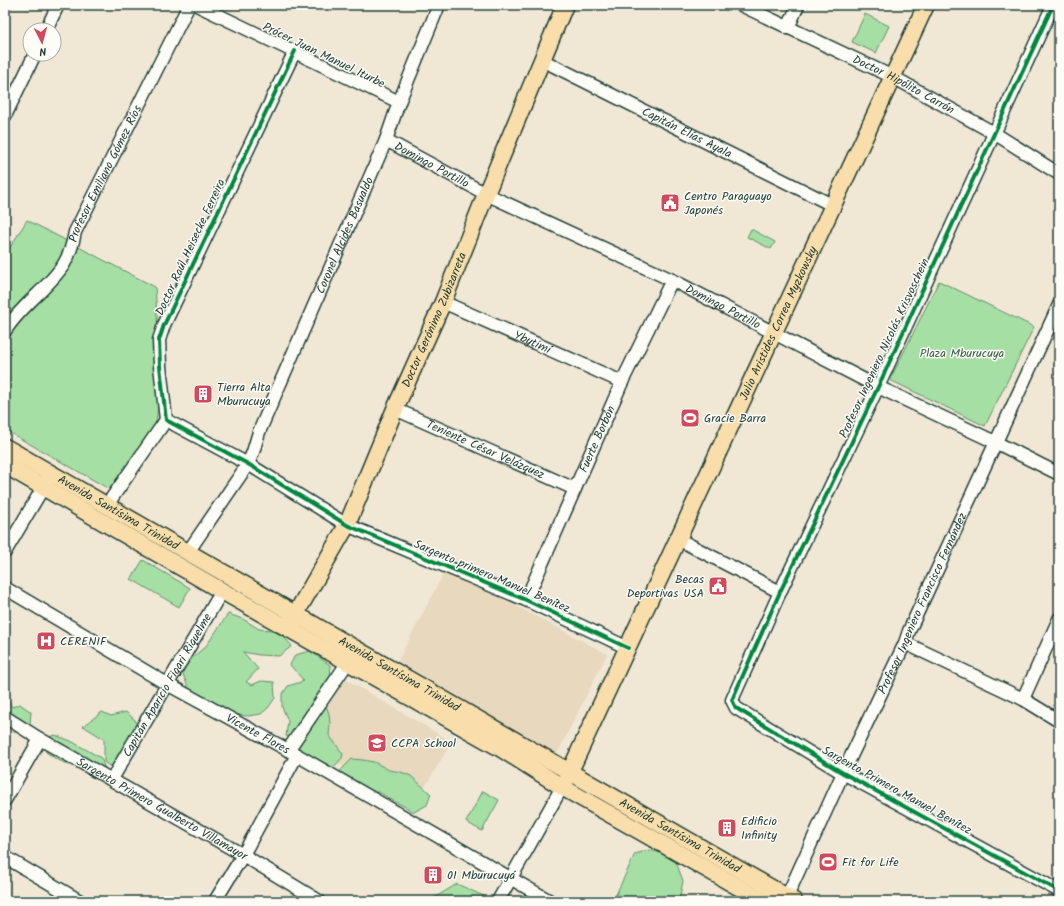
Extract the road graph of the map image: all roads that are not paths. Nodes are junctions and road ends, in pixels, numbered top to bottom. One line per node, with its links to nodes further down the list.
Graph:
1 (58, 5): 10 (street)
2 (189, 5): 26 (street, Profesor Emiliano Gómez Ríos)
3 (197, 5): 12 (street, Prócer Juan Manuel Iturbe)
4 (439, 5): 16 (street, Coronel Alcides Basualdo)
5 (565, 5): 13 (main road, Doctor Gerónimo Zubizarreta)
6 (741, 5): 11 (street, Doctor Hipólito Carrón)
7 (798, 5): 11 (street)
8 (926, 5): 15 (main road, Julio Aristides Correa Myzkowsky)
9 (1053, 5): 18 (street, Profesor Ingeniero Nicolás Krisvoschein)
10 (50, 22)
11 (788, 28): 15 (street, Doctor Hipólito Carrón)
12 (295, 51): 16 (street, Prócer Juan Manuel Iturbe); 31 (street, Doctor Raúl Heisecke Ferreira)
13 (542, 60): 21 (main road, Doctor Gerónimo Zubizarreta); 22 (street, Capitán Elías Ayala)
14 (31, 62): 17 (street)
15 (893, 77): 18 (street, Doctor Hipólito Carrón); 22 (main road, Julio Aristides Correa Myzkowsky)
16 (399, 102): 19 (street, Coronel Alcides Basualdo)
17 (5, 116)
18 (994, 133): 20 (street, Doctor Hipólito Carrón); 29 (street, Profesor Ingeniero Nicolás Krisvoschein)
19 (386, 140): 21 (street, Domingo Portillo); 34 (street, Coronel Alcides Basualdo)
20 (1059, 174)
21 (486, 194): 23 (street, Domingo Portillo); 24 (main road, Doctor Gerónimo Zubizarreta)
22 (832, 205): 27 (main road, Julio Aristides Correa Myzkowsky)
23 (672, 280): 27 (street, Domingo Portillo); 28 (street, Fuerte Borbón)
24 (443, 302): 28 (street, Ybytimí); 30 (main road, Doctor Gerónimo Zubizarreta)
25 (1059, 305): 32 (street, Profesor Ingeniero Francisco Fernández)
26 (7, 324)
27 (773, 332): 29 (street, Domingo Portillo); 41 (main road, Julio Aristides Correa Myzkowsky)
28 (622, 382): 38 (street, Fuerte Borbón)
29 (878, 387): 32 (street, Domingo Portillo); 46 (street, Profesor Ingeniero Nicolás Krisvoschein)
30 (395, 409): 38 (street, Teniente César Velázquez); 40 (main road, Doctor Gerónimo Zubizarreta)
31 (166, 420): 34 (street); 39 (street)
32 (995, 442): 36 (street, Domingo Portillo); 50 (street, Profesor Ingeniero Francisco Fernández)
33 (5, 447): 37 (main road, Avenida Santísima Trinidad)
34 (248, 464): 40 (street); 43 (street, Coronel Alcides Basualdo)
35 (5, 465): 37 (main road, Avenida Santísima Trinidad)
36 (1059, 474)
37 (47, 480): 39 (main road, Avenida Santísima Trinidad); 42 (street); 45 (main road, Avenida Santísima Trinidad)
38 (575, 489): 47 (street, Fuerte Borbón)
39 (106, 505): 43 (main road, Avenida Santísima Trinidad)
40 (347, 525): 47 (street, Sargento primero Manuel Benítez); 49 (main road, Doctor Gerónimo Zubizarreta)
41 (678, 539): 46 (street); 51 (main road, Julio Aristides Correa Myzkowsky)
42 (5, 552)
43 (188, 552): 49 (main road, Avenida Santísima Trinidad)
44 (5, 588): 53 (street, Vicente Flores)
45 (222, 591): 49 (main road, Avenida Santísima Trinidad); 53 (street, Capitán Aparicio Figari Riquelme)
46 (780, 592): 55 (street, Profesor Ingeniero Nicolás Krisvoschein)
47 (526, 600): 51 (street, Sargento primero Manuel Benítez)
48 (1059, 619): 54 (street)
49 (291, 621): 52 (main road, Avenida Santísima Trinidad); 62 (main road, Avenida Santísima Trinidad)
50 (905, 643): 54 (street); 60 (street, Profesor Ingeniero Francisco Fernández)
51 (628, 648): 62 (main road, Julio Aristides Correa Myzkowsky)
52 (348, 662): 59 (street); 62 (main road, Avenida Santísima Trinidad)
53 (167, 684): 59 (street, Vicente Flores); 61 (street, Capitán Aparicio Figari Riquelme)
54 (1023, 699): 57 (street)
55 (732, 700): 60 (street, Sargento Primero Manuel Benítez)
56 (5, 717): 58 (street, Sargento Primero Gualberto Villamayor)
57 (1059, 721)
58 (40, 738): 61 (street, Sargento Primero Gualberto Villamayor); 63 (street)
59 (293, 753): 65 (street); 67 (street, Vicente Flores)
60 (843, 773): 68 (street, Sargento Primero Manuel Benítez); 69 (street, Profesor Ingeniero Francisco Fernández)
61 (112, 779): 65 (street, Sargento Primero Gualberto Villamayor)
62 (566, 780): 64 (main road, Avenida Santísima Trinidad); 67 (street, Julio Aristides Correa Myzkowsky)
63 (5, 800)
64 (670, 839): 69 (main road, Avenida Santísima Trinidad); 75 (main road, Avenida Santísima Trinidad)
65 (243, 855): 71 (street); 72 (street, Sargento Primero Gualberto Villamayor)
66 (5, 857): 70 (street)
67 (511, 879): 73 (street, Julio Aristides Correa Myzkowsky); 74 (street, Vicente Flores)
68 (1059, 891)
69 (789, 900)
70 (80, 901)
71 (215, 901)
72 (320, 901)
73 (498, 901)
74 (550, 901)
75 (763, 901)

